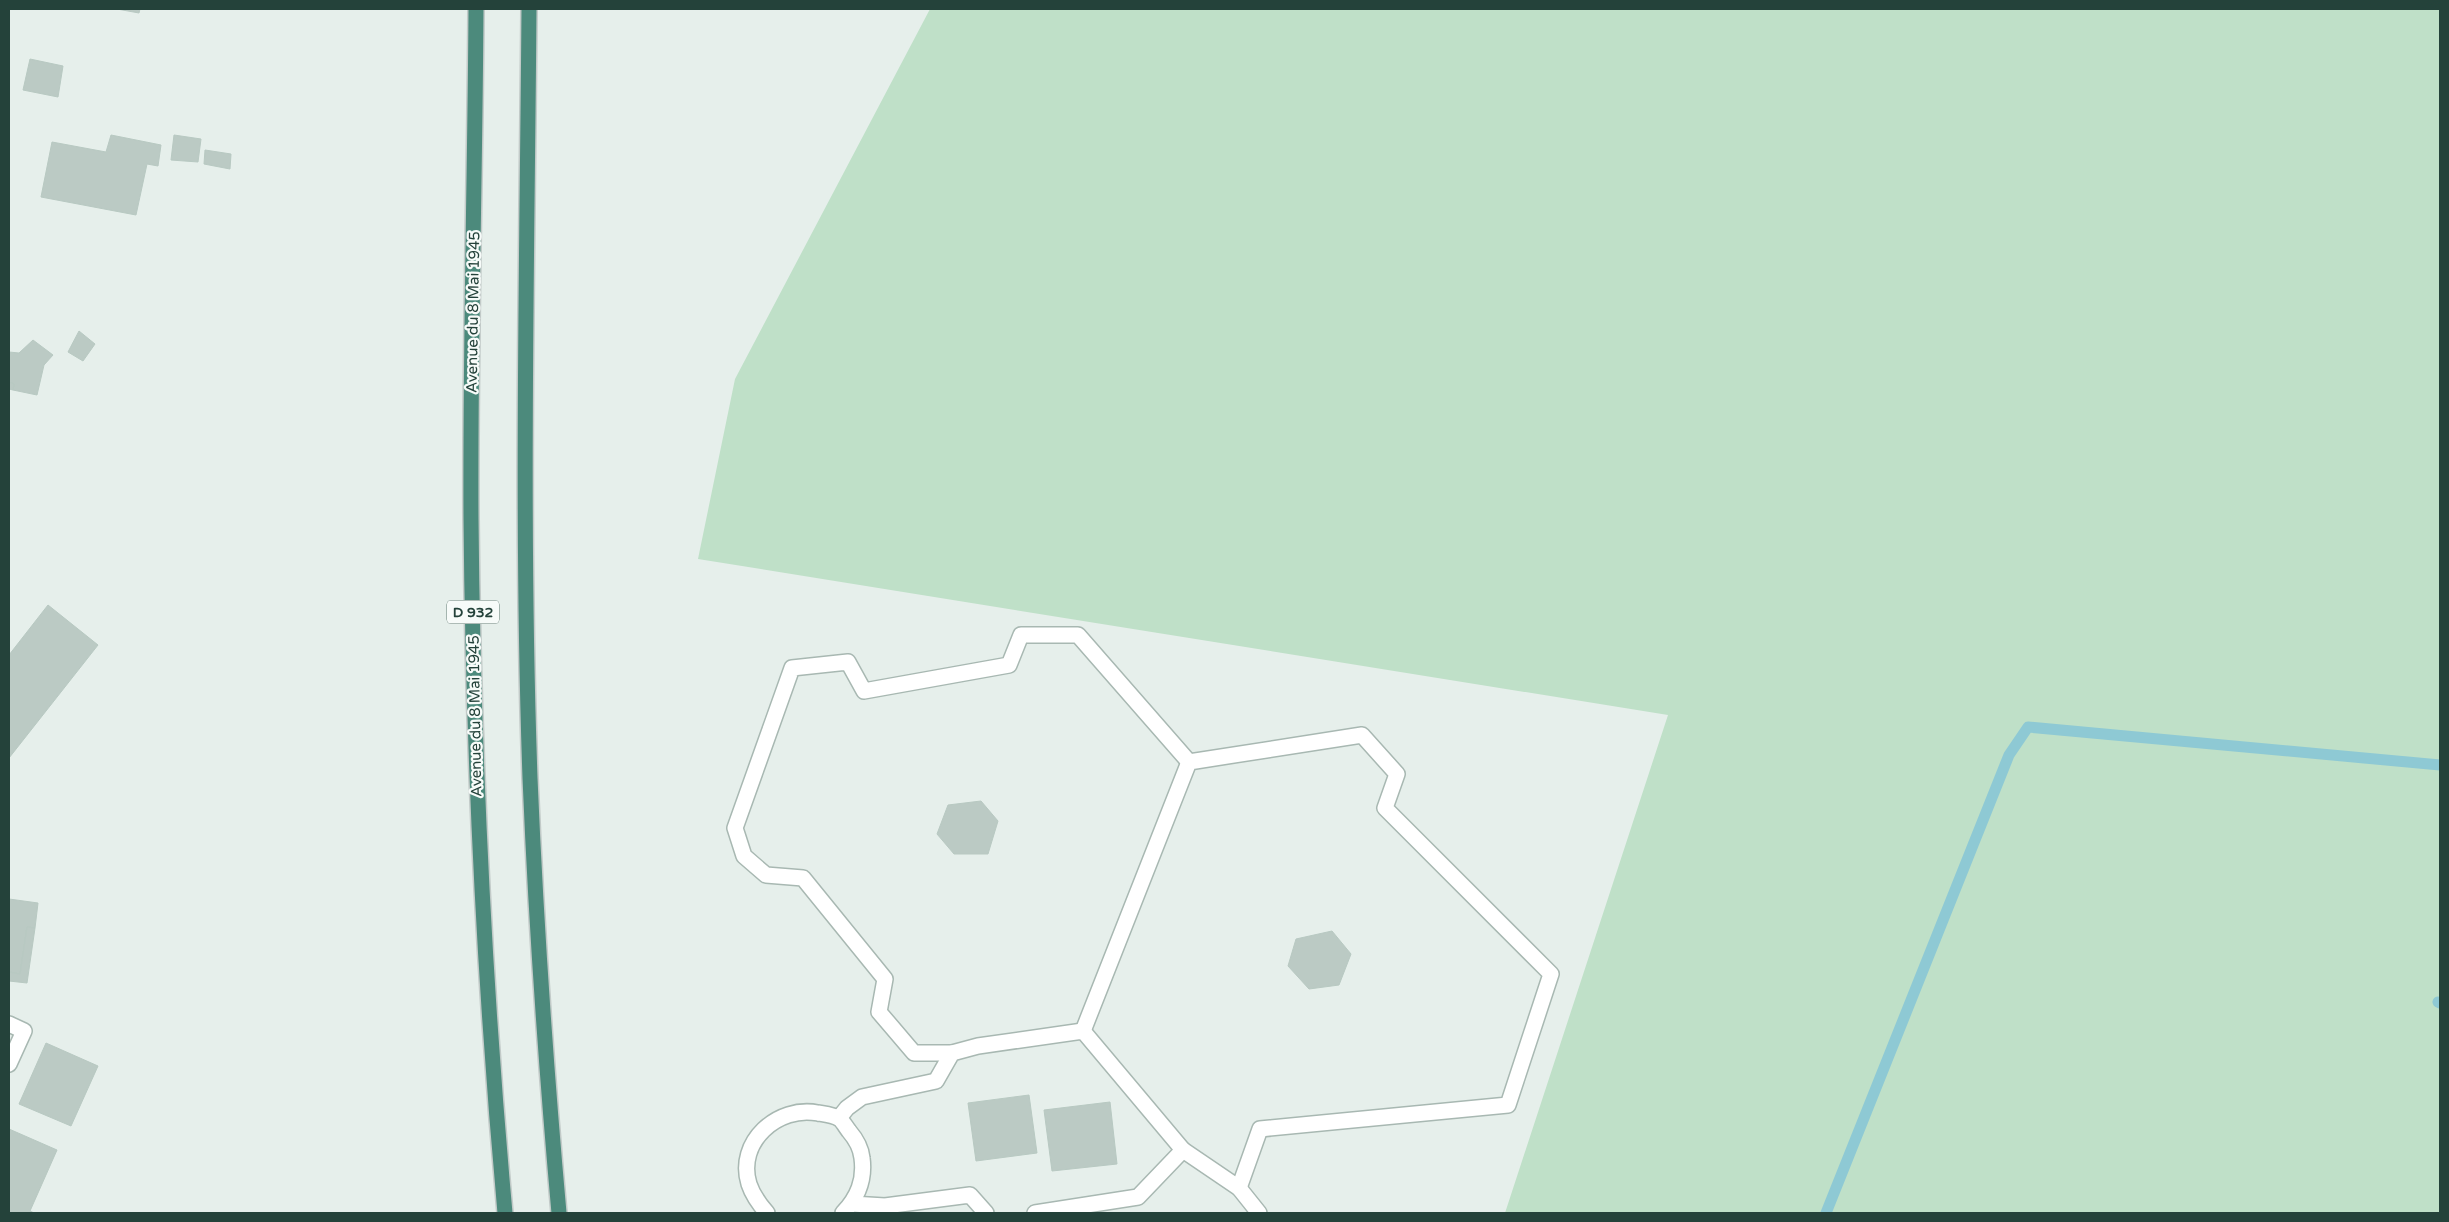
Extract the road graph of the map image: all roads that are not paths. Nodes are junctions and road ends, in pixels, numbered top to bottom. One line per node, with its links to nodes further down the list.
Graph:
1 (476, 9): 13 (highway, Avenue du 8 Mai 1945 / D 932)
2 (529, 9): 14 (highway)
3 (1189, 762): 5 (lane); 6 (lane); 10 (lane)
4 (9, 1024): 7 (lane)
5 (1083, 1031): 6 (lane); 9 (lane)
6 (952, 1053): 8 (lane)
7 (9, 1064)
8 (839, 1118): 11 (lane); 15 (lane)
9 (1184, 1150): 10 (lane); 17 (lane)
10 (1238, 1188): 18 (lane)
11 (848, 1208): 12 (lane)
12 (886, 1209): 16 (lane)
13 (505, 1213)
14 (559, 1213)
15 (767, 1213)
16 (986, 1213)
17 (1035, 1213)
18 (1259, 1213)

